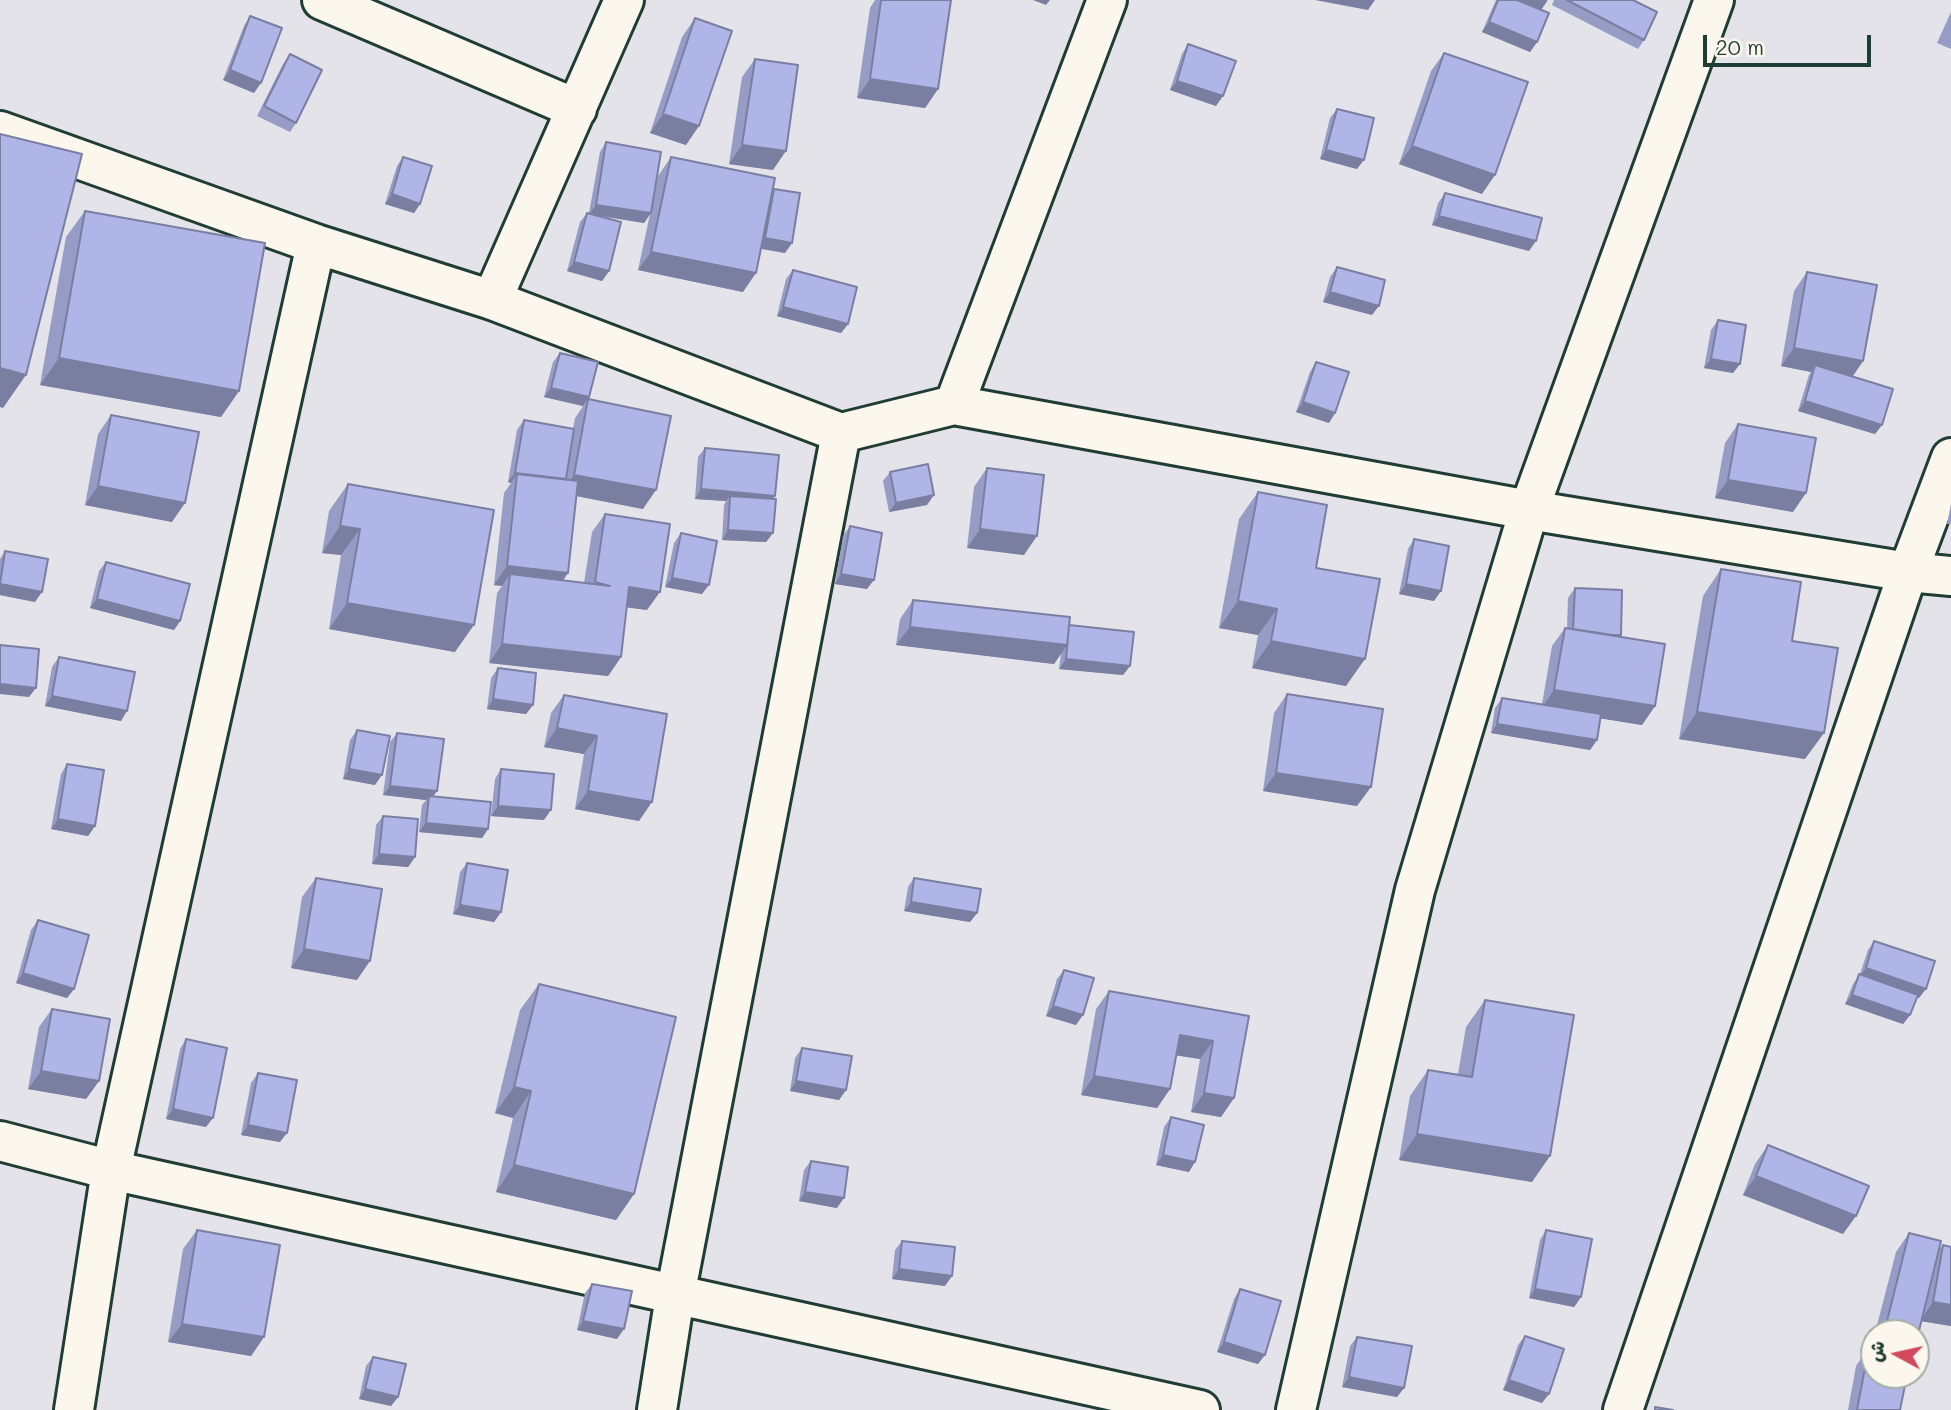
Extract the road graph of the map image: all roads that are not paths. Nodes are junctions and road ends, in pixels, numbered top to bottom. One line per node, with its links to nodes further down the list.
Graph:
1 (322, 0): 5 (street)
2 (624, 0): 5 (street)
3 (1107, 0): 9 (street)
4 (1714, 0): 12 (street)
5 (577, 109): 8 (street)
6 (0, 131): 7 (street)
7 (316, 244): 8 (street); 16 (street)
8 (492, 300): 10 (street)
9 (954, 405): 10 (street); 12 (street)
10 (841, 433): 17 (street)
11 (1951, 458): 13 (street)
12 (1529, 510): 13 (street); 21 (street)
13 (1908, 572): 14 (street); 22 (street)
14 (1951, 576)
15 (0, 1142): 16 (street)
16 (111, 1170): 17 (street); 18 (street)
17 (676, 1296): 19 (street); 20 (street)
18 (74, 1410)
19 (657, 1410)
20 (1200, 1410)
21 (1296, 1410)
22 (1623, 1410)

